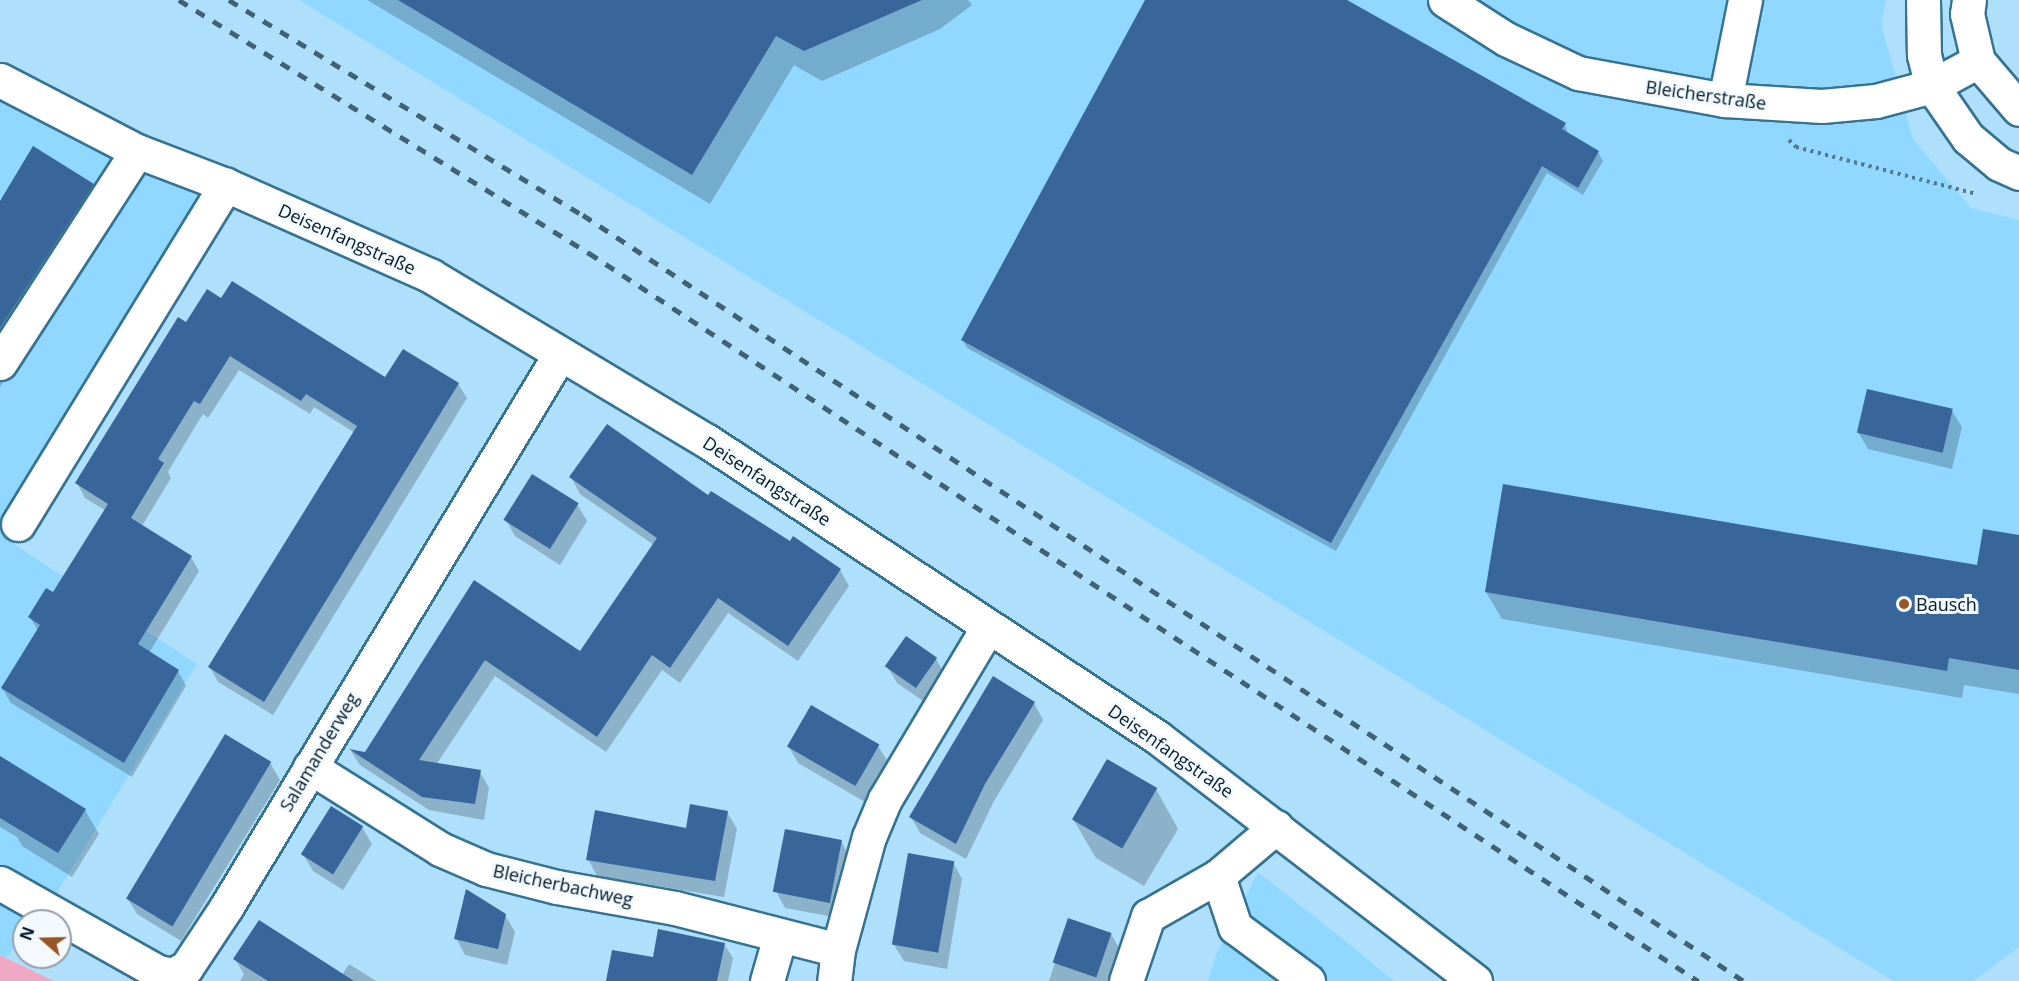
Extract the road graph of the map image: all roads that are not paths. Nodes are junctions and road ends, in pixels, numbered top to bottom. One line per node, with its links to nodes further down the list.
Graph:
1 (1445, 0): 8 (street, Bleicherstraße)
2 (1745, 0): 8 (street)
3 (1923, 0): 7 (street)
4 (1969, 0): 5 (street)
5 (1978, 61): 7 (street, Bleicherstraße); 9 (street)
6 (0, 81): 10 (street, Deisenfangstraße)
7 (1932, 86): 8 (street, Bleicherstraße); 11 (street)
8 (1737, 102)
9 (2019, 109)
10 (137, 151): 12 (street, Deisenfangstraße); 14 (street)
11 (2019, 173)
12 (226, 185): 13 (street, Deisenfangstraße); 15 (street)
13 (560, 354): 16 (street, Deisenfangstraße); 17 (street, Salamanderweg)
14 (0, 363)
15 (18, 524)
16 (988, 627): 18 (street, Deisenfangstraße); 22 (street, Bleicherbachweg)
17 (310, 767): 20 (street, Salamanderweg); 21 (street, Bleicherbachweg)
18 (1276, 827): 19 (street); 26 (street, Deisenfangstraße)
19 (1218, 876): 24 (street); 25 (street)
20 (0, 883)
21 (780, 936): 22 (street, Bleicherbachweg); 23 (street)
22 (836, 966)
23 (767, 981)
24 (1126, 981)
25 (1308, 981)
26 (1475, 981)

